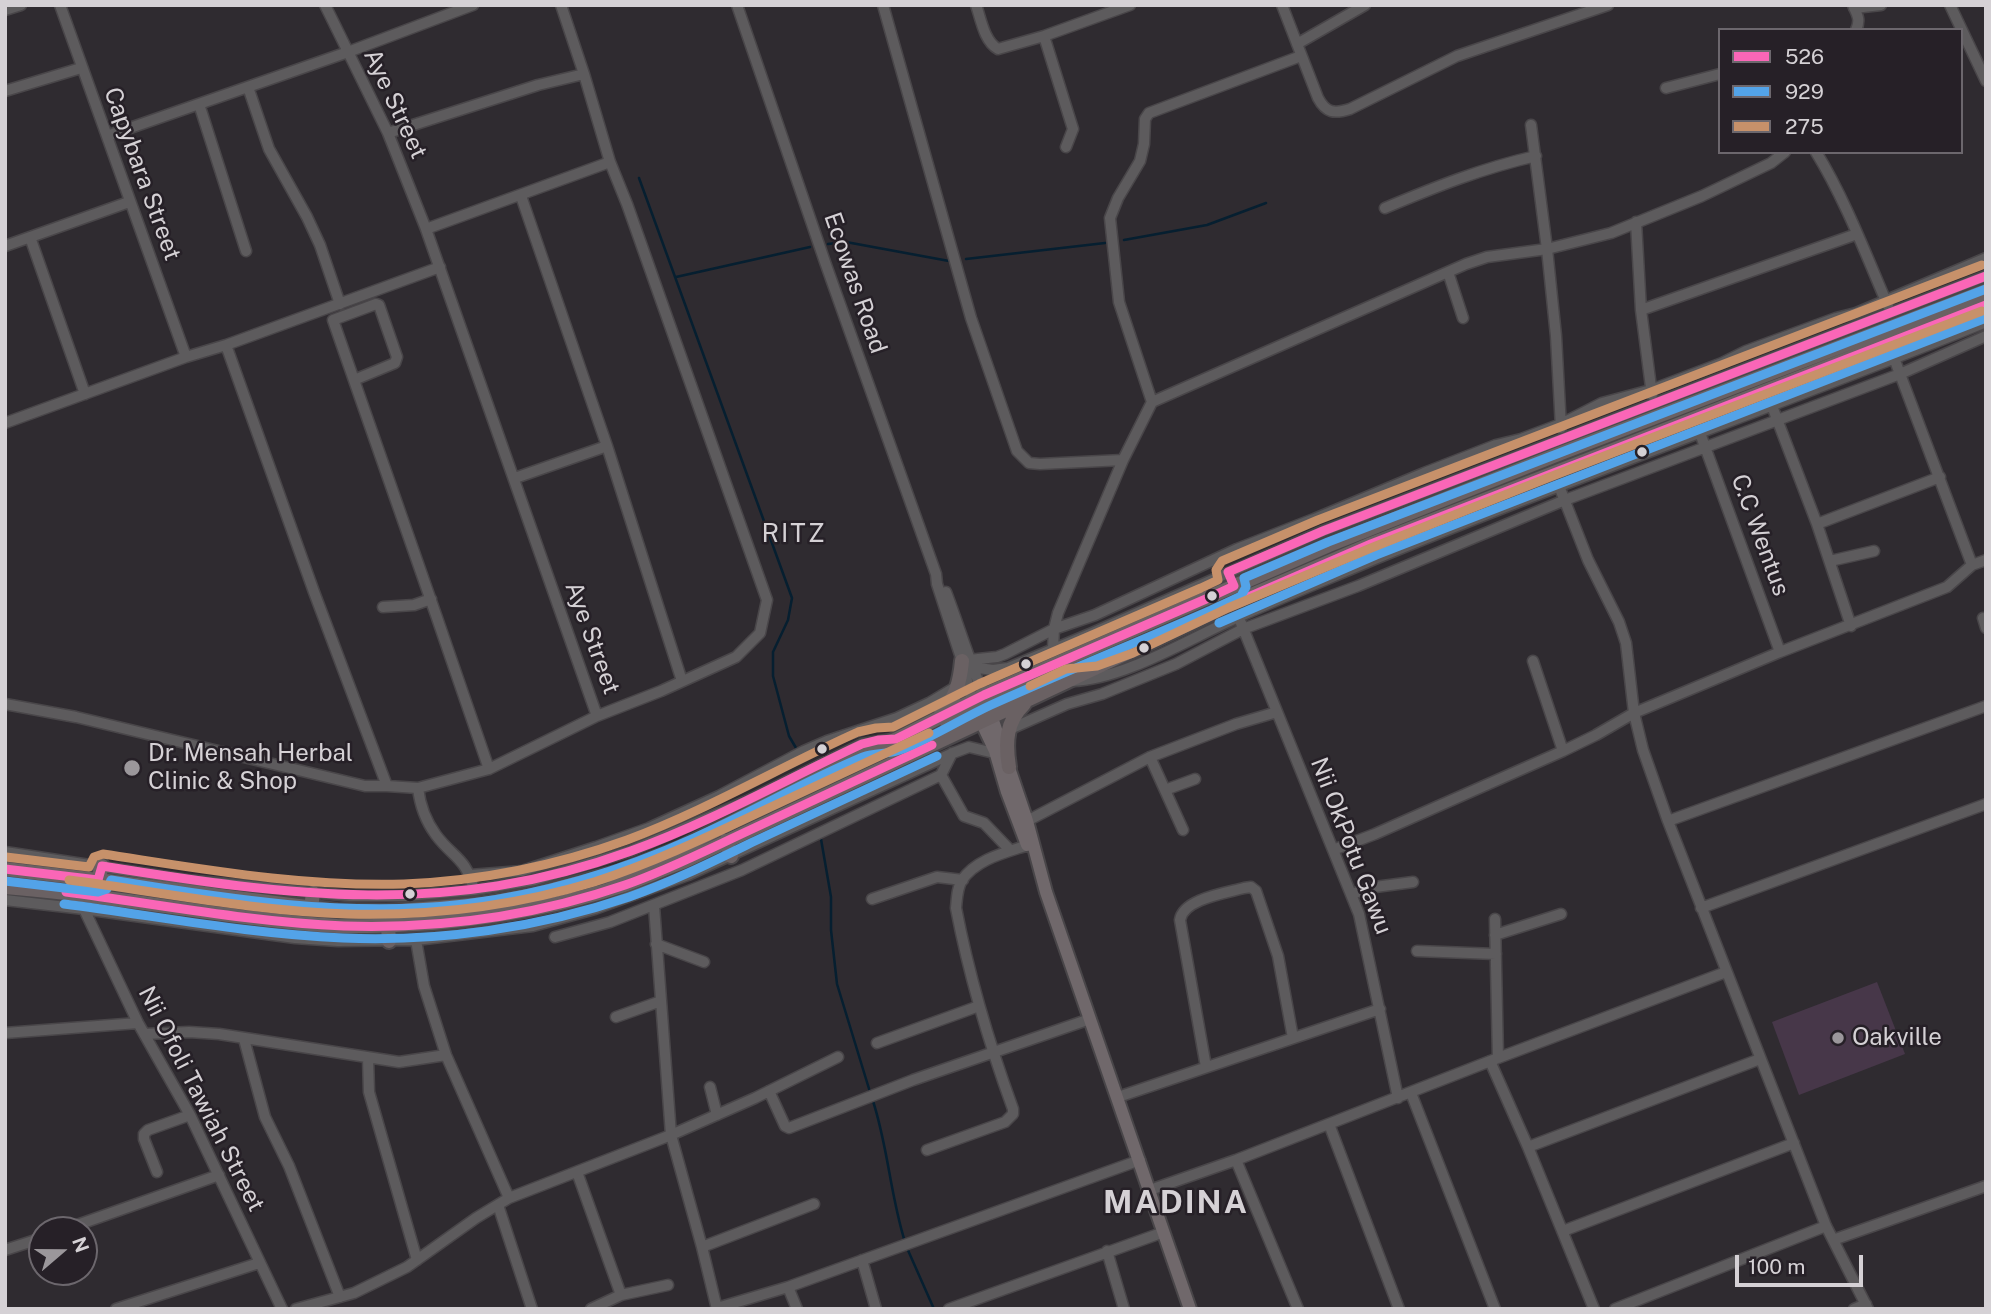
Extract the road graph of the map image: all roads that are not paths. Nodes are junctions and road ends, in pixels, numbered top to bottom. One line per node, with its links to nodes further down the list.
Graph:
1 (21, 5): 16 (street)
2 (60, 5): 24 (street, Capybara Street)
3 (325, 5): 22 (street, Aye Street)
4 (472, 5): 22 (street)
5 (561, 5): 25 (street)
6 (737, 5): 102 (street, Ecowas Road)
7 (883, 5): 82 (street)
8 (976, 5): 20 (street)
9 (1129, 5): 20 (street)
10 (1282, 5): 21 (street)
11 (1365, 5): 21 (street)
12 (1608, 5): 23 (street)
13 (1881, 5): 15 (street)
14 (1950, 5): 18 (street)
15 (1853, 6): 17 (street)
16 (5, 10)
17 (1857, 28)
18 (1961, 28)
19 (1963, 32): 27 (street)
20 (1044, 36): 35 (street)
21 (1297, 44): 23 (street)
22 (348, 52): 28 (street); 33 (street, Aye Street)
23 (1301, 55): 71 (street)
24 (81, 68): 30 (street); 34 (street, Capybara Street)
25 (584, 74): 33 (street); 39 (street)
26 (1718, 75): 29 (street)
27 (1986, 81)
28 (248, 87): 31 (street); 55 (street)
29 (1666, 88)
30 (5, 92)
31 (199, 104): 34 (street); 49 (street)
32 (1531, 125): 38 (street)
33 (388, 133): 44 (street, Aye Street)
34 (107, 136): 41 (street, Capybara Street)
35 (1066, 147)
36 (1782, 154): 43 (street)
37 (1817, 154): 45 (street)
38 (1536, 156): 42 (street); 48 (street)
39 (611, 162): 40 (street); 104 (street)
40 (521, 196): 44 (street); 80 (street)
41 (130, 202): 46 (street); 63 (street, Capybara Street)
42 (1385, 208)
43 (1636, 222): 48 (street); 57 (street)
44 (426, 229): 51 (street, Aye Street)
45 (1857, 234): 54 (street); 57 (street)
46 (30, 237): 47 (street); 69 (street)
47 (5, 246)
48 (1547, 248): 52 (street); 77 (street)
49 (246, 251)
50 (1981, 260): 53 (street); 54 (street)
51 (440, 267): 55 (street); 83 (street, Aye Street)
52 (1448, 272): 59 (street); 71 (street)
53 (1984, 281): 58 (street); 67 (highway)
54 (1886, 301): 58 (street); 68 (street)
55 (340, 304): 62 (street)
56 (1986, 306): 70 (highway)
57 (1641, 310): 68 (street)
58 (1891, 313): 67 (street)
59 (1463, 318)
60 (1986, 322): 64 (street)
61 (1986, 336): 65 (street)
62 (226, 345): 63 (street); 124 (street)
63 (186, 357): 69 (street)
64 (1894, 358): 65 (street); 73 (street)
65 (1900, 374): 75 (street); 84 (street)
66 (354, 380): 66 (street); 94 (street)
67 (1710, 389): 72 (street); 93 (highway)
68 (1651, 390): 72 (street); 77 (street)
69 (85, 394): 76 (street)
70 (1746, 398): 74 (highway); 89 (highway)
71 (1152, 402): 82 (street)
72 (1654, 402): 79 (street)
73 (1772, 406): 74 (street); 75 (street)
74 (1752, 414): 78 (street)
75 (1778, 420): 81 (street); 87 (street)
76 (5, 423)
77 (1561, 424): 79 (street); 98 (street)
78 (1700, 433): 81 (street, C.C Wentus); 85 (street)
79 (1560, 439): 93 (street)
80 (607, 446): 83 (street); 104 (street)
81 (1705, 447): 86 (street); 101 (street, C.C Wentus)
82 (1123, 460): 98 (street)
83 (515, 478): 113 (street, Aye Street)
84 (1940, 478): 87 (street); 92 (street)
85 (1559, 485): 86 (street); 89 (street)
86 (1565, 500): 99 (street); 112 (street)
87 (1817, 524): 91 (street)
88 (1874, 551): 91 (street)
89 (1373, 552): 96 (street); 105 (highway)
90 (1986, 560): 92 (street)
91 (1830, 561): 97 (street)
92 (1972, 565): 97 (street)
93 (1231, 579): 100 (street); 110 (highway)
94 (431, 598): 95 (street); 121 (street)
95 (383, 607)
96 (1239, 616): 99 (street, Nii OkPotu Gawu); 105 (street)
97 (1852, 626): 101 (street)
98 (1054, 629): 100 (street); 102 (street)
99 (1243, 629): 111 (street, Nii OkPotu Gawu); 115 (street)
100 (1053, 649): 102 (street)
101 (1780, 652): 112 (street)
102 (967, 659): 106 (highway); 110 (street, Ecowas Road)
103 (1533, 661): 117 (street)
104 (682, 681): 113 (street)
105 (1070, 681): 107 (highway)
106 (959, 685): 114 (highway); 138 (street)
107 (1028, 700): 110 (highway); 115 (highway)
108 (5, 704): 124 (street, Aye Street)
109 (1986, 706): 129 (street)
110 (982, 709): 114 (highway); 116 (main road); 120 (main road); 132 (highway)
111 (1277, 712): 119 (street); 134 (street, Nii OkPotu Gawu)
112 (1634, 713): 117 (street); 129 (street)
113 (597, 716): 121 (street, Aye Street)
114 (937, 719): 139 (highway)
115 (1008, 730): 120 (highway)
116 (995, 751): 118 (street); 131 (main road)
117 (1563, 751): 134 (street)
118 (953, 753): 122 (street); 132 (street)
119 (1150, 757): 126 (street); 128 (street)
120 (1009, 767): 128 (main road)
121 (489, 769): 125 (street, Aye Street)
122 (941, 775): 133 (street); 148 (street)
123 (1195, 779): 126 (street)
124 (387, 786): 125 (street, Aye Street)
125 (418, 788): 138 (street)
126 (1165, 790): 130 (street)
127 (1985, 805): 149 (street)
128 (1027, 821): 131 (main road)
129 (1668, 821): 149 (street)
130 (1183, 830)
131 (1032, 847): 133 (street); 166 (main road)
132 (729, 849): 153 (highway); 156 (street)
133 (1010, 850): 140 (street)
134 (1333, 850): 144 (street, Nii OkPotu Gawu)
135 (5, 852): 137 (street)
136 (5, 869): 137 (highway)
137 (100, 873): 147 (highway)
138 (470, 875): 143 (street)
139 (575, 876): 143 (street); 147 (highway)
140 (962, 880): 145 (street); 163 (street)
141 (1413, 882): 144 (street)
142 (5, 887): 153 (highway)
143 (474, 890): 147 (street)
144 (1351, 894): 164 (street, Nii OkPotu Gawu)
145 (872, 899)
146 (5, 900): 150 (street)
147 (312, 900)
148 (654, 906): 155 (street); 157 (street)
149 (1701, 908): 161 (street)
150 (84, 909): 153 (street); 167 (street, Nii Ofoli Tawiah Street)
151 (1561, 914): 154 (street)
152 (1495, 919): 154 (street)
153 (388, 933): 156 (street)
154 (1495, 935): 159 (street)
155 (555, 937)
156 (416, 940): 174 (street)
157 (656, 944): 160 (street); 162 (street)
158 (1417, 951): 159 (street)
159 (1496, 954): 178 (street)
160 (704, 962)
161 (1726, 972): 177 (street); 178 (street)
162 (661, 1001): 165 (street); 188 (street)
163 (979, 1006): 172 (street); 173 (street)
164 (1380, 1010): 170 (street); 184 (street, Nii OkPotu Gawu)
165 (616, 1017)
166 (1090, 1019): 173 (street); 183 (main road)
167 (138, 1023): 168 (street); 169 (street, Nii Ofoli Tawiah Street)
168 (5, 1033)
169 (145, 1034): 171 (street); 185 (street, Nii Ofoli Tawiah Street)
170 (1293, 1038): 179 (street); 179 (street)
171 (244, 1039): 176 (street); 217 (street)
172 (877, 1043)
173 (993, 1053): 181 (street); 191 (street)
174 (446, 1055): 176 (street); 199 (street)
175 (838, 1057): 181 (street)
176 (368, 1058): 212 (street)
177 (1760, 1059): 189 (street); 190 (street)
178 (1494, 1060): 182 (street); 190 (street)
179 (1206, 1067): 183 (street)
180 (710, 1087): 186 (street)
181 (769, 1091): 186 (street)
182 (1410, 1093): 184 (street); 232 (street)
183 (1118, 1097): 192 (main road)
184 (1398, 1098): 187 (street)
185 (190, 1115): 194 (street); 196 (street, Nii Ofoli Tawiah Street)
186 (716, 1115): 188 (street)
187 (1329, 1124): 193 (street); 231 (street)
188 (671, 1135): 195 (street); 208 (street)
189 (1794, 1143): 203 (street); 204 (street)
190 (1528, 1147): 204 (street)
191 (927, 1150)
192 (1140, 1160): 198 (main road); 211 (street)
193 (1236, 1160): 198 (street); 230 (street)
194 (157, 1171)
195 (578, 1172): 199 (street); 216 (street)
196 (219, 1175): 202 (street); 213 (street, Nii Ofoli Tawiah Street)
197 (1986, 1186): 206 (street)
198 (1150, 1190): 205 (main road)
199 (509, 1198): 201 (street)
200 (814, 1204): 208 (street)
201 (498, 1205): 212 (street); 222 (street)
202 (98, 1218)
203 (1826, 1226): 206 (street); 234 (street)
204 (1563, 1231): 233 (street)
205 (1164, 1232): 210 (street); 229 (main road)
206 (1833, 1240): 218 (street)
207 (28, 1243): 209 (street)
208 (702, 1247): 224 (street)
209 (5, 1250)
210 (1107, 1251): 227 (street); 228 (street)
211 (862, 1260): 215 (street); 226 (street)
212 (417, 1261): 217 (street)
213 (259, 1263): 219 (street); 220 (street, Nii Ofoli Tawiah Street)
214 (668, 1285): 216 (street)
215 (789, 1287): 224 (street); 225 (street)
216 (621, 1295): 223 (street)
217 (340, 1297): 221 (street)
218 (1867, 1306): 235 (street)
219 (116, 1309)
220 (282, 1309)
221 (296, 1309)
222 (532, 1309)
223 (591, 1309)
224 (717, 1309)
225 (797, 1309)
226 (876, 1309)
227 (949, 1309)
228 (1124, 1309)
229 (1190, 1309)
230 (1298, 1309)
231 (1399, 1309)
232 (1495, 1309)
233 (1594, 1309)
234 (1615, 1309)
235 (1854, 1309)

